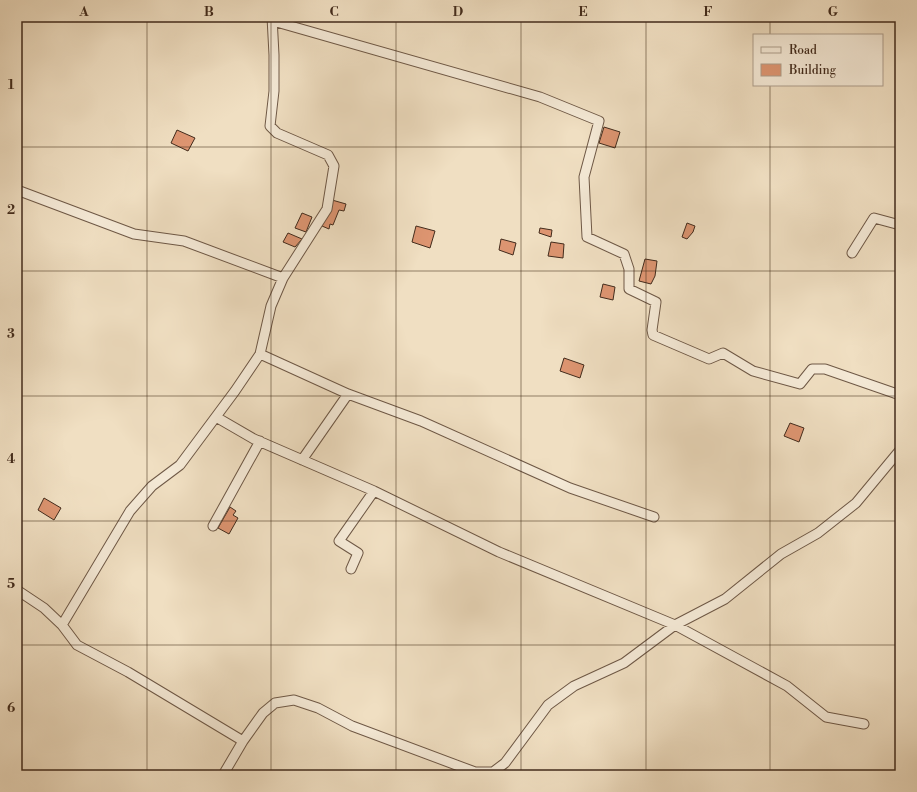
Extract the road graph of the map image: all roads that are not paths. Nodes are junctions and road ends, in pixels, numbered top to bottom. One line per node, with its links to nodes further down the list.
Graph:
1 (272, 19): 5 (street); 8 (street)
2 (17, 190): 5 (street)
3 (900, 226): 4 (street)
4 (852, 253)
5 (283, 278): 6 (street)
6 (260, 354): 7 (street); 9 (street)
7 (348, 394): 12 (street); 14 (street)
8 (900, 395)
9 (216, 417): 10 (street); 19 (street)
10 (260, 441): 12 (street); 15 (street)
11 (900, 450): 18 (street)
12 (302, 460): 13 (street)
13 (374, 491): 16 (street); 18 (street)
14 (654, 517)
15 (213, 526)
16 (351, 568)
17 (17, 590): 19 (street)
18 (675, 624): 20 (street); 22 (street)
19 (62, 625): 21 (street)
20 (864, 724)
21 (243, 742): 22 (street); 23 (street)
22 (494, 774)
23 (223, 775)

